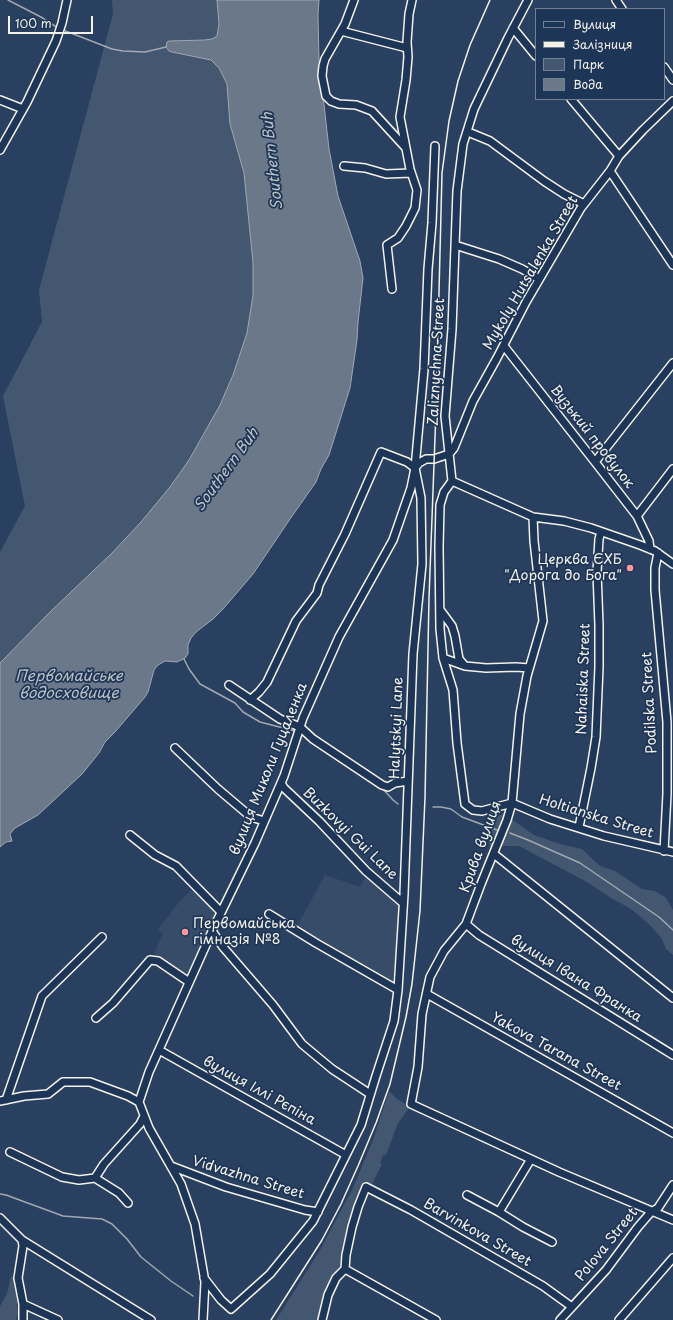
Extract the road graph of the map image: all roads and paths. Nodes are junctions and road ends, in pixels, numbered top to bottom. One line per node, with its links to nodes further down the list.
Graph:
1 (67, 0): 14 (street)
2 (354, 0): 6 (street)
3 (412, 0): 7 (street)
4 (528, 0): 5 (street, Zaliznychna Street)
5 (513, 28): 8 (street); 15 (street, Zaliznychna Street)
6 (341, 31): 7 (street); 17 (street)
7 (408, 48): 17 (street)
8 (535, 55)
9 (665, 68): 10 (street)
10 (673, 80)
11 (0, 100): 14 (street)
12 (572, 100): 19 (street)
13 (673, 101): 19 (street, Mykoly Hutsalenka Street)
14 (23, 109): 18 (street)
15 (468, 132): 23 (street); 24 (street, Zaliznychna Street)
16 (435, 146): 33 (street)
17 (406, 148): 22 (street)
18 (0, 150)
19 (619, 156): 21 (street, Mykoly Hutsalenka Street)
20 (344, 166): 22 (street)
21 (610, 171): 23 (street, Mykoly Hutsalenka Street); 25 (street)
22 (411, 173): 28 (street)
23 (584, 204): 27 (street, Mykoly Hutsalenka Street)
24 (455, 245): 27 (street); 31 (street, Zaliznychna Street)
25 (670, 254): 26 (street)
26 (673, 265)
27 (539, 279): 29 (street, Mykoly Hutsalenka Street)
28 (392, 289)
29 (504, 346): 31 (street, Mykoly Hutsalenka Street); 32 (street, Вузький провулок)
30 (673, 363): 32 (street)
31 (449, 454): 33 (street); 35 (street, Zaliznychna Street)
32 (595, 462): 36 (street, Вузький провулок)
33 (415, 468): 47 (street); 49 (street, вулиця Миколи Гуцаленка); 51 (street, Halytskyi Lane)
34 (673, 469): 36 (street)
35 (452, 481): 37 (street); 42 (street)
36 (637, 516): 39 (street, Вузький провулок)
37 (533, 517): 38 (street); 45 (street, Крива вулиця)
38 (601, 532): 39 (street); 55 (street, Nahaiska Street)
39 (650, 549): 40 (street)
40 (658, 553): 41 (street); 48 (street, Podilska Street)
41 (673, 564)
42 (440, 611): 43 (street); 44 (street)
43 (442, 658): 44 (street); 53 (street)
44 (464, 666): 45 (street)
45 (529, 668): 53 (street, Крива вулиця)
46 (229, 685): 47 (street)
47 (250, 700): 49 (street)
48 (670, 723): 57 (street, Podilska Street)
49 (300, 727): 51 (street); 52 (street, вулиця Миколи Гуцаленка)
50 (175, 748): 54 (street)
51 (408, 781): 60 (street, Halytskyi Lane)
52 (281, 783): 54 (street, вулиця Миколи Гуцаленка); 60 (street, Buzkovyi Gui Lane)
53 (512, 803): 55 (street, Holtianska Street); 59 (street, Крива вулиця)
54 (264, 821): 61 (street, вулиця Миколи Гуцаленка)
55 (579, 827): 57 (street, Holtianska Street)
56 (130, 836): 61 (street)
57 (664, 851): 58 (street, Holtianska Street)
58 (673, 852)
59 (494, 854): 63 (street, Крива вулиця); 69 (street)
60 (403, 903): 67 (street, Halytskyi Lane)
61 (221, 912): 64 (street, вулиця Миколи Гуцаленка)
62 (269, 914): 67 (street)
63 (466, 924): 68 (street, Крива вулиця); 72 (street, вулиця Івана Франка)
64 (212, 931): 66 (street, вулиця Миколи Гуцаленка); 73 (street)
65 (102, 937): 74 (street)
66 (189, 982): 70 (street); 71 (street, вулиця Миколи Гуцаленка)
67 (398, 990): 73 (street, Halytskyi Lane)
68 (427, 994): 77 (street, Yakova Tarana Street); 80 (street, Крива вулиця)
69 (673, 998)
70 (96, 1018)
71 (159, 1050): 75 (street, вулиця Миколи Гуцаленка); 79 (street, вулиця Іллі Рєпіна)
72 (673, 1055)
73 (370, 1094): 79 (street, Halytskyi Lane)
74 (3, 1100): 75 (street)
75 (139, 1102): 76 (street)
76 (144, 1116): 81 (street); 82 (street)
77 (673, 1133)
78 (10, 1152): 82 (street)
79 (346, 1155): 86 (street, Halytskyi Lane)
80 (531, 1159): 87 (street); 88 (street)
81 (171, 1166): 86 (street, Vidvazhna Street); 95 (street)
82 (95, 1178): 85 (street)
83 (673, 1185): 88 (street, Polova Street)
84 (467, 1195): 87 (street)
85 (128, 1203)
86 (318, 1212): 95 (street, Halytskyi Lane)
87 (499, 1212): 92 (street)
88 (651, 1212): 90 (street); 97 (street, Polova Street)
89 (0, 1218): 91 (street)
90 (673, 1220)
91 (22, 1240): 96 (street); 100 (street)
92 (552, 1242)
93 (673, 1258): 105 (street)
94 (345, 1269): 97 (street, Barvinkova Street); 102 (street); 103 (street)
95 (204, 1278): 101 (street)
96 (23, 1304): 98 (street); 99 (street)
97 (572, 1307): 104 (street, Polova Street)
98 (22, 1320)
99 (58, 1320)
100 (151, 1320)
101 (203, 1320)
102 (322, 1320)
103 (436, 1320)
104 (560, 1320)
105 (619, 1320)

